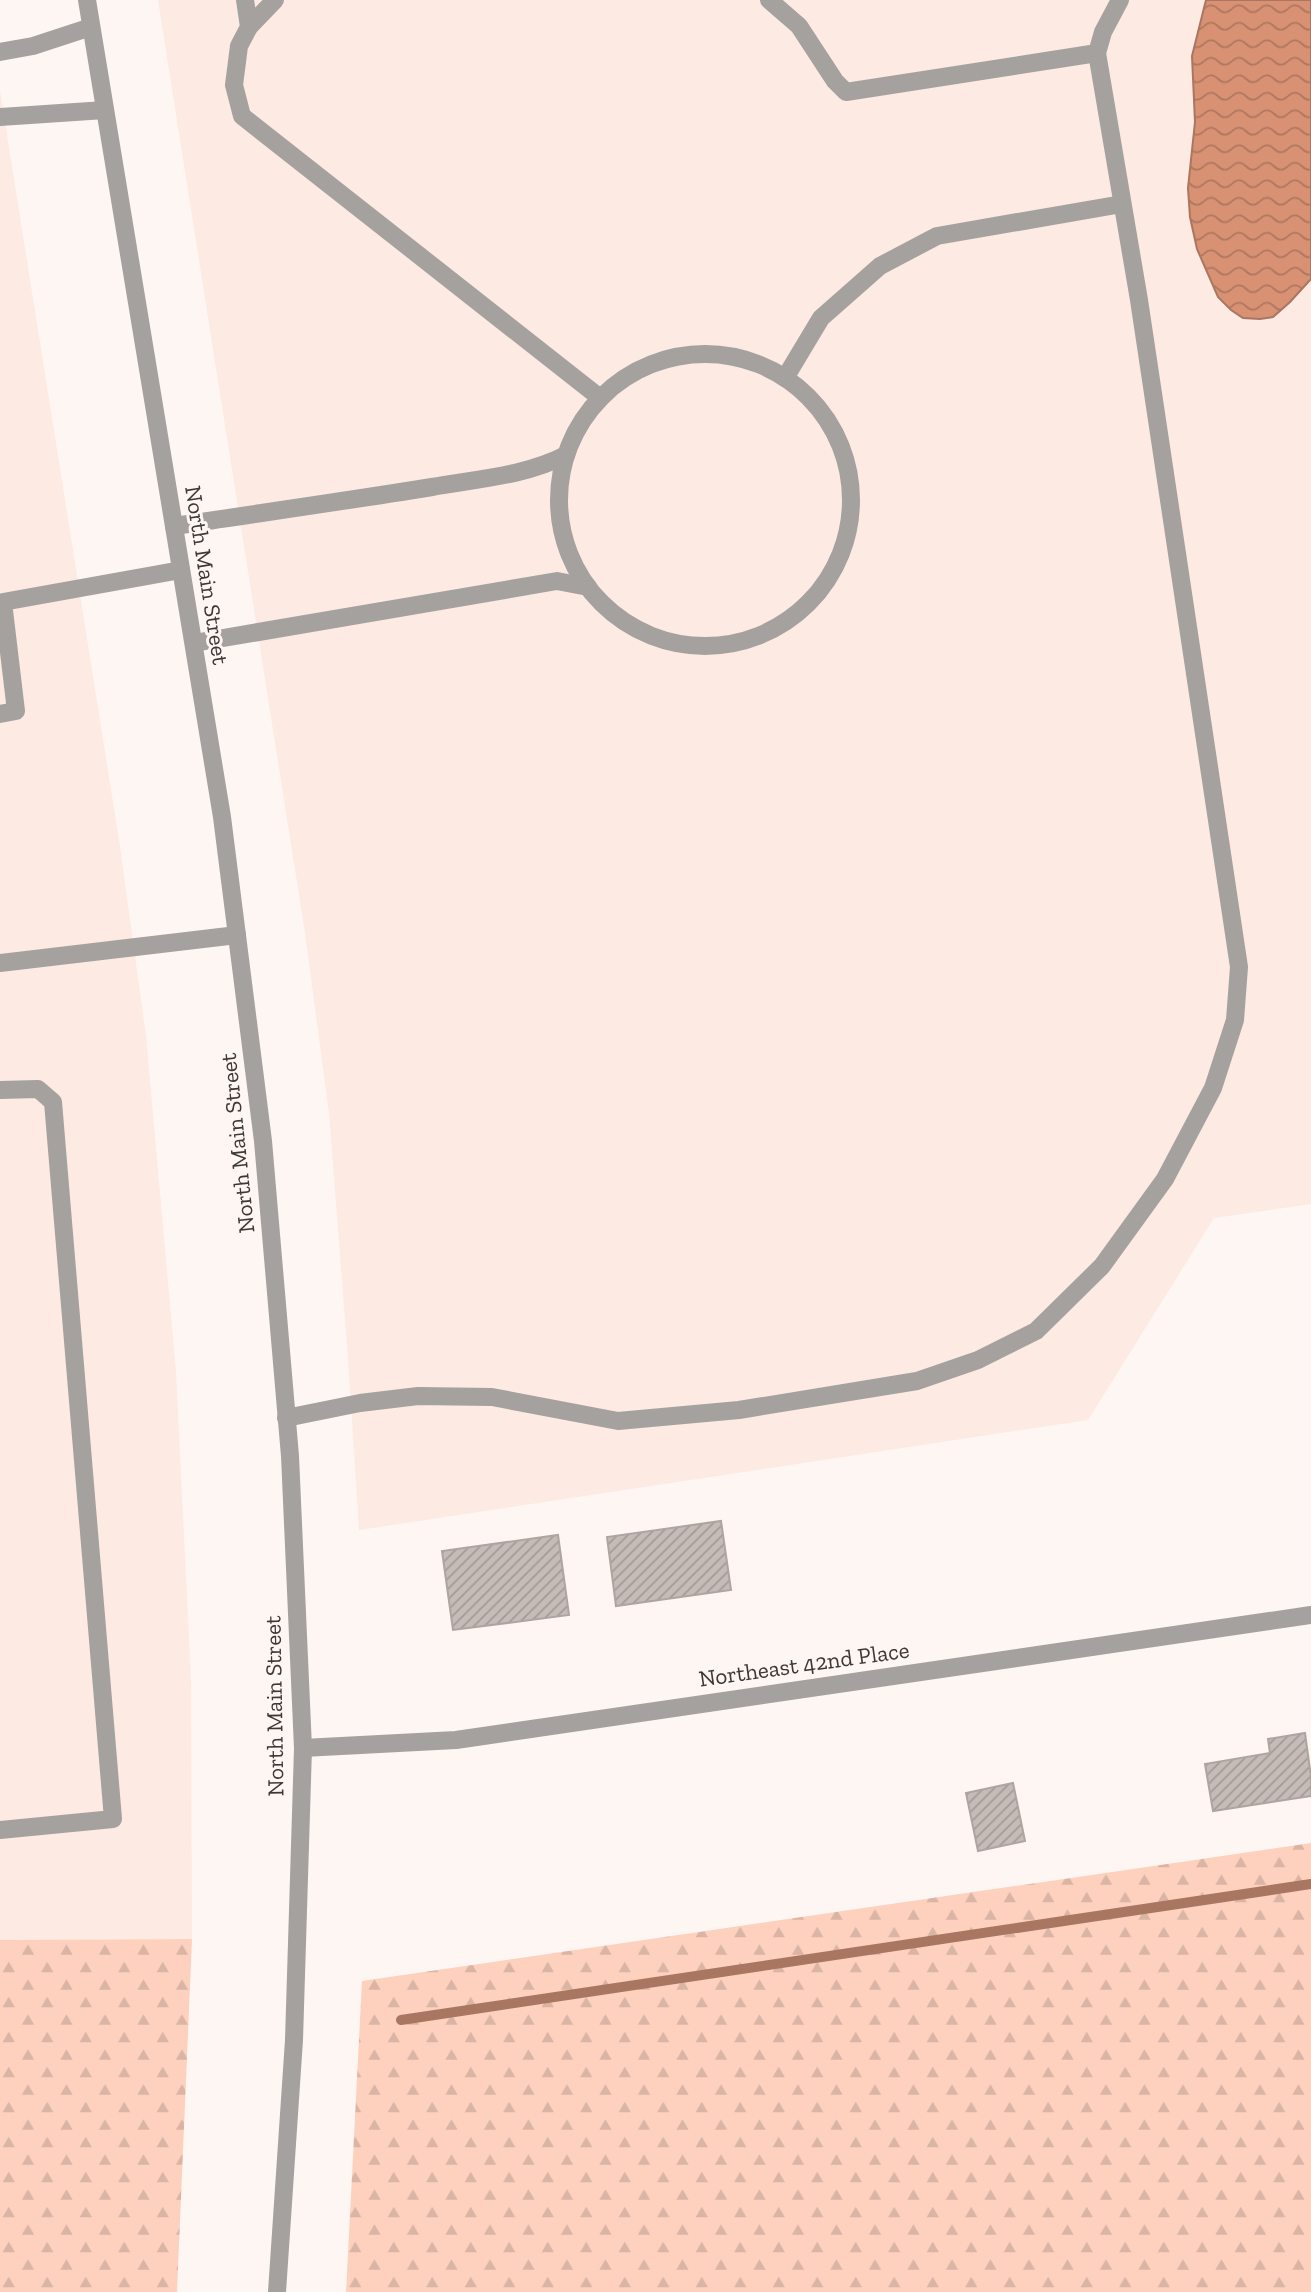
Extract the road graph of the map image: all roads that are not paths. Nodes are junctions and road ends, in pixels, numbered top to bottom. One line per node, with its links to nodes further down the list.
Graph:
1 (87, 0): 6 (street, North Main Street)
2 (245, 0): 7 (street)
3 (275, 0): 7 (street)
4 (769, 0): 9 (street)
5 (1120, 0): 9 (street)
6 (91, 27): 8 (street); 10 (street, North Main Street)
7 (249, 27): 14 (street)
8 (0, 52)
9 (1097, 53): 12 (street)
10 (105, 110): 11 (street); 16 (street, North Main Street)
11 (0, 117)
12 (1122, 204): 13 (street); 25 (street)
13 (785, 378): 14 (street); 18 (street)
14 (599, 397): 15 (street)
15 (566, 455): 16 (street); 18 (street)
16 (174, 526): 17 (street, North Main Street)
17 (181, 570): 19 (street); 20 (street, North Main Street)
18 (588, 587): 20 (street)
19 (1, 594): 21 (street)
20 (194, 643): 22 (street, North Main Street)
21 (0, 714)
22 (237, 935): 23 (street); 25 (street, North Main Street)
23 (0, 963)
24 (0, 1090): 28 (street)
25 (286, 1418): 27 (street, North Main Street)
26 (1311, 1615): 27 (street, Northeast 42nd Place)
27 (303, 1748): 29 (street, North Main Street)
28 (0, 1830)
29 (277, 2292)

